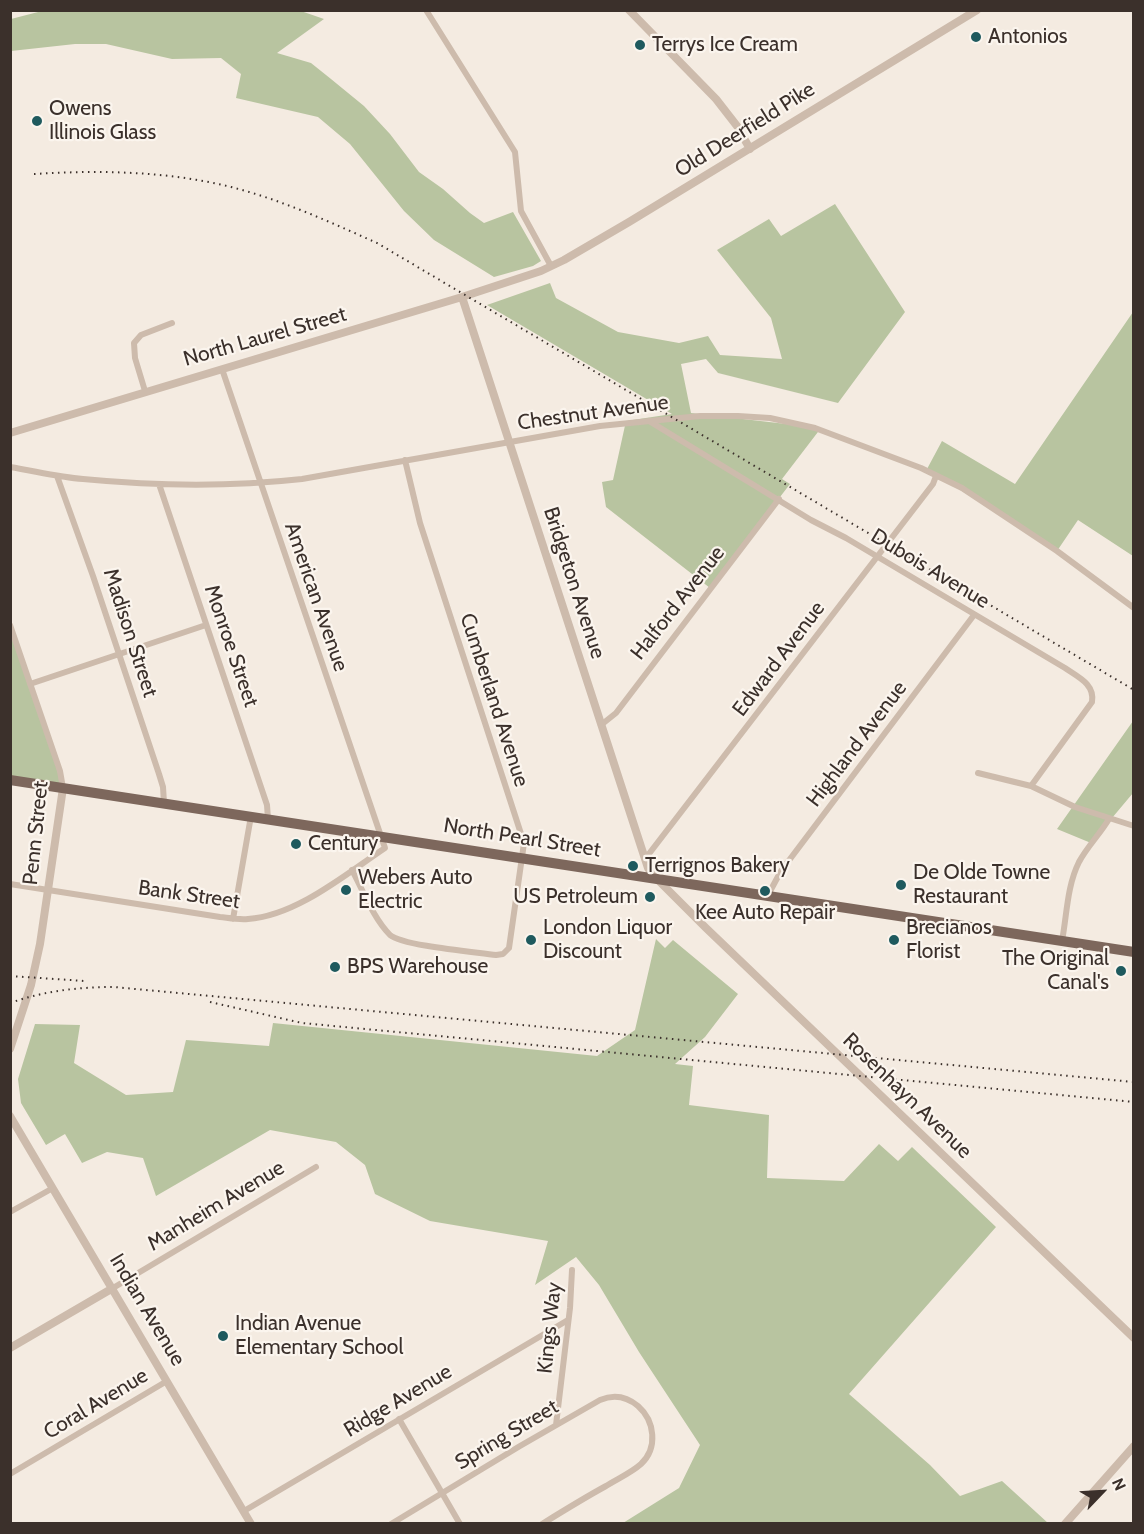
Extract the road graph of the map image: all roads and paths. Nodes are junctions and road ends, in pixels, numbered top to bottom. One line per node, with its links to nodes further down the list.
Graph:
1 (426, 10): 5 (street)
2 (629, 10): 4 (street)
3 (976, 10): 4 (street, Old Deerfield Pike)
4 (750, 149): 5 (street, Old Deerfield Pike)
5 (551, 266): 6 (street, Old Deerfield Pike)
6 (529, 275): 7 (street, North Laurel Street)
7 (462, 297): 9 (street, North Laurel Street); 13 (street, Bridgeton Avenue)
8 (172, 323): 10 (street)
9 (222, 369): 10 (street, North Laurel Street); 19 (street, American Avenue)
10 (145, 391): 12 (street, North Laurel Street)
11 (649, 420): 13 (street, Chestnut Avenue); 17 (street, Chestnut Avenue); 20 (street, Dubois Avenue)
12 (10, 433)
13 (509, 442): 14 (street, Chestnut Avenue); 28 (street, Bridgeton Avenue)
14 (405, 460): 19 (street, Chestnut Avenue); 39 (street, Cumberland Avenue)
15 (10, 467): 16 (street, Chestnut Avenue)
16 (57, 476): 18 (street, Chestnut Avenue); 26 (street, Madison Street)
17 (936, 476): 21 (street, Edward Avenue); 22 (street, Chestnut Avenue)
18 (159, 484): 19 (street, Chestnut Avenue); 25 (street, Monroe Street)
19 (260, 484): 38 (street, American Avenue)
20 (779, 499): 21 (street, Dubois Avenue); 28 (street, Halford Avenue)
21 (878, 557): 23 (street, Dubois Avenue); 40 (street, Edward Avenue)
22 (1134, 608)
23 (975, 615): 31 (street, Dubois Avenue); 45 (street, Highland Avenue)
24 (10, 625): 27 (street, Penn Street)
25 (206, 625): 26 (street); 35 (street, Monroe Street)
26 (119, 655): 27 (street); 33 (street, Madison Street)
27 (30, 684): 32 (street, Penn Street)
28 (601, 725): 40 (street, Bridgeton Avenue)
29 (978, 773): 31 (street)
30 (10, 780): 32 (main road, North Pearl Street)
31 (1031, 786): 36 (street)
32 (63, 788): 33 (main road, North Pearl Street); 44 (street, Penn Street)
33 (164, 803): 34 (main road, North Pearl Street)
34 (251, 816): 35 (main road, North Pearl Street); 46 (street)
35 (268, 819): 38 (main road, North Pearl Street)
36 (1109, 819): 37 (street); 47 (street)
37 (1134, 826)
38 (381, 835): 39 (main road, North Pearl Street); 41 (street, Bank Street)
39 (523, 859): 41 (street, Cumberland Avenue); 42 (main road, North Pearl Street)
40 (644, 859): 42 (street, Bridgeton Avenue)
41 (352, 870): 46 (street, Bank Street)
42 (656, 879): 45 (main road, North Pearl Street); 57 (street, Rosenhayn Avenue)
43 (10, 884): 44 (street, Bank Street)
44 (48, 891): 46 (street, Bank Street); 49 (street, Penn Street)
45 (768, 895): 47 (main road, North Pearl Street)
46 (233, 919)
47 (1062, 941): 48 (main road, North Pearl Street)
48 (1134, 951)
49 (10, 1049)
50 (10, 1116): 52 (street, Indian Avenue)
51 (316, 1167): 55 (street, Manheim Avenue)
52 (53, 1188): 53 (street); 55 (street, Indian Avenue)
53 (10, 1212)
54 (572, 1270): 56 (street, Kings Way)
55 (112, 1288): 58 (street, Manheim Avenue); 59 (street, Indian Avenue)
56 (568, 1320): 60 (street, Ridge Avenue); 61 (street, Kings Way)
57 (1134, 1338)
58 (10, 1348)
59 (167, 1381): 63 (street, Coral Avenue); 65 (street, Indian Avenue)
60 (399, 1419): 64 (street); 65 (street, Ridge Avenue)
61 (556, 1425): 64 (street, Spring Street); 69 (street, Spring Street)
62 (1134, 1446): 70 (street)
63 (10, 1473)
64 (442, 1493): 67 (street, Spring Street); 68 (street)
65 (244, 1511): 66 (street, Indian Avenue)
66 (251, 1524)
67 (391, 1524)
68 (460, 1524)
69 (542, 1524)
70 (1065, 1524)

